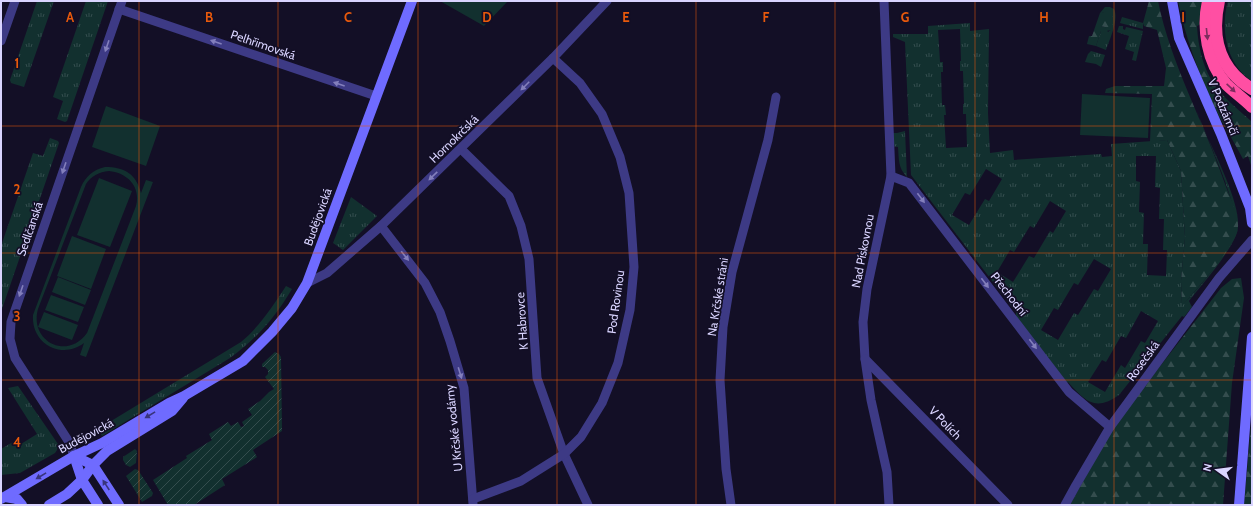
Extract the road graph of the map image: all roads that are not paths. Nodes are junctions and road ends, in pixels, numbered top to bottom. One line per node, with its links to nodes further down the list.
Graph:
1 (15, 1): 9 (street)
2 (412, 1): 12 (street, Budějovická)
3 (607, 1): 10 (street, Hornokrčská)
4 (884, 1): 16 (street, Nad Pískovnou)
5 (1172, 1): 17 (street, V Podzámčí)
6 (1208, 1): 14 (highway, one-way to 14)
7 (1219, 1): 11 (highway)
8 (121, 5): 12 (street, Pelhřimovská, one-way to 8); 22 (street, Sedlčanská, one-way to 22)
9 (1, 41)
10 (553, 58): 15 (street, Hornokrčská, one-way to 15); 26 (street, Pod Rovinou)
11 (1252, 89)
12 (376, 96): 20 (street, Budějovická)
13 (776, 97): 37 (street, Na Krčské stráni)
14 (1252, 107)
15 (461, 149): 18 (street, Hornokrčská, one-way to 18); 26 (street, K Habrovce)
16 (891, 176): 23 (street, Nad Pískovnou); 25 (street, Přechodní, one-way to 25)
17 (1252, 223)
18 (381, 226): 20 (street, Hornokrčská); 31 (street, U Krčské vodárny, one-way to 31)
19 (1252, 240): 25 (street, Rosečská)
20 (307, 283): 24 (street, Budějovická)
21 (1252, 337): 41 (street)
22 (6, 338): 27 (street, Sedlčanská)
23 (865, 358): 38 (street, Nad Pískovnou); 39 (street, V Polích)
24 (184, 396): 27 (street, Budějovická, one-way to 27); 28 (street, Budějovická)
25 (1110, 427): 40 (street, Rosečská)
26 (564, 454): 31 (street, Pod Rovinou); 36 (street, K Habrovce)
27 (74, 456): 28 (street); 29 (street); 30 (street, Budějovická, one-way to 30)
28 (93, 465): 29 (street, Budějovická); 35 (street, one-way to 28)
29 (82, 480): 33 (street, Budějovická); 34 (street)
30 (3, 498): 32 (street)
31 (473, 502)
32 (22, 505)
33 (48, 505)
34 (98, 505)
35 (119, 505)
36 (588, 505)
37 (731, 505)
38 (889, 505)
39 (1008, 505)
40 (1066, 505)
41 (1239, 505)

